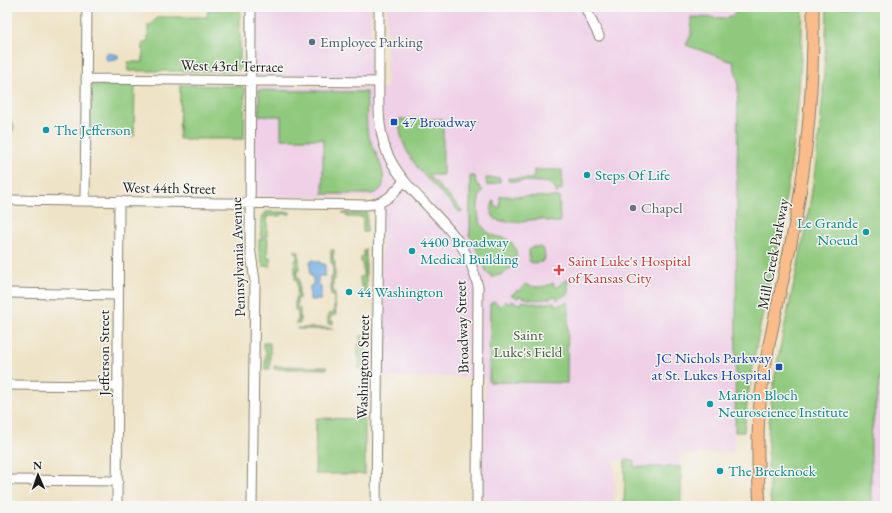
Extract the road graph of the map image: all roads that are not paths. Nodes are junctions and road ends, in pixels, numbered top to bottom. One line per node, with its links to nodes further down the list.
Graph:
1 (86, 7): 7 (street)
2 (251, 7): 8 (street, Pennsylvania Avenue)
3 (379, 7): 9 (street)
4 (585, 7): 6 (street)
5 (814, 7): 26 (main road, Mill Creek Parkway)
6 (599, 36)
7 (86, 79): 8 (street, West 43rd Terrace); 12 (street)
8 (250, 80): 9 (street, West 43rd Terrace); 14 (street, Pennsylvania Avenue)
9 (379, 82): 10 (street, Broadway Street)
10 (404, 181): 15 (street); 25 (street, Broadway Street)
11 (7, 200): 12 (street, West 44th Street)
12 (85, 201): 13 (street, West 44th Street)
13 (119, 201): 14 (street, West 44th Street); 17 (street, Jefferson Street)
14 (250, 203): 15 (street, West 44th Street); 23 (street, Pennsylvania Avenue)
15 (379, 203): 24 (street, Washington Street)
16 (7, 293): 17 (street)
17 (118, 295): 19 (street, Jefferson Street)
18 (7, 385): 19 (street)
19 (118, 386): 21 (street, Jefferson Street)
20 (7, 480): 21 (street)
21 (118, 481): 22 (street, Jefferson Street)
22 (117, 506)
23 (252, 506)
24 (376, 506)
25 (477, 506)
26 (760, 506)

